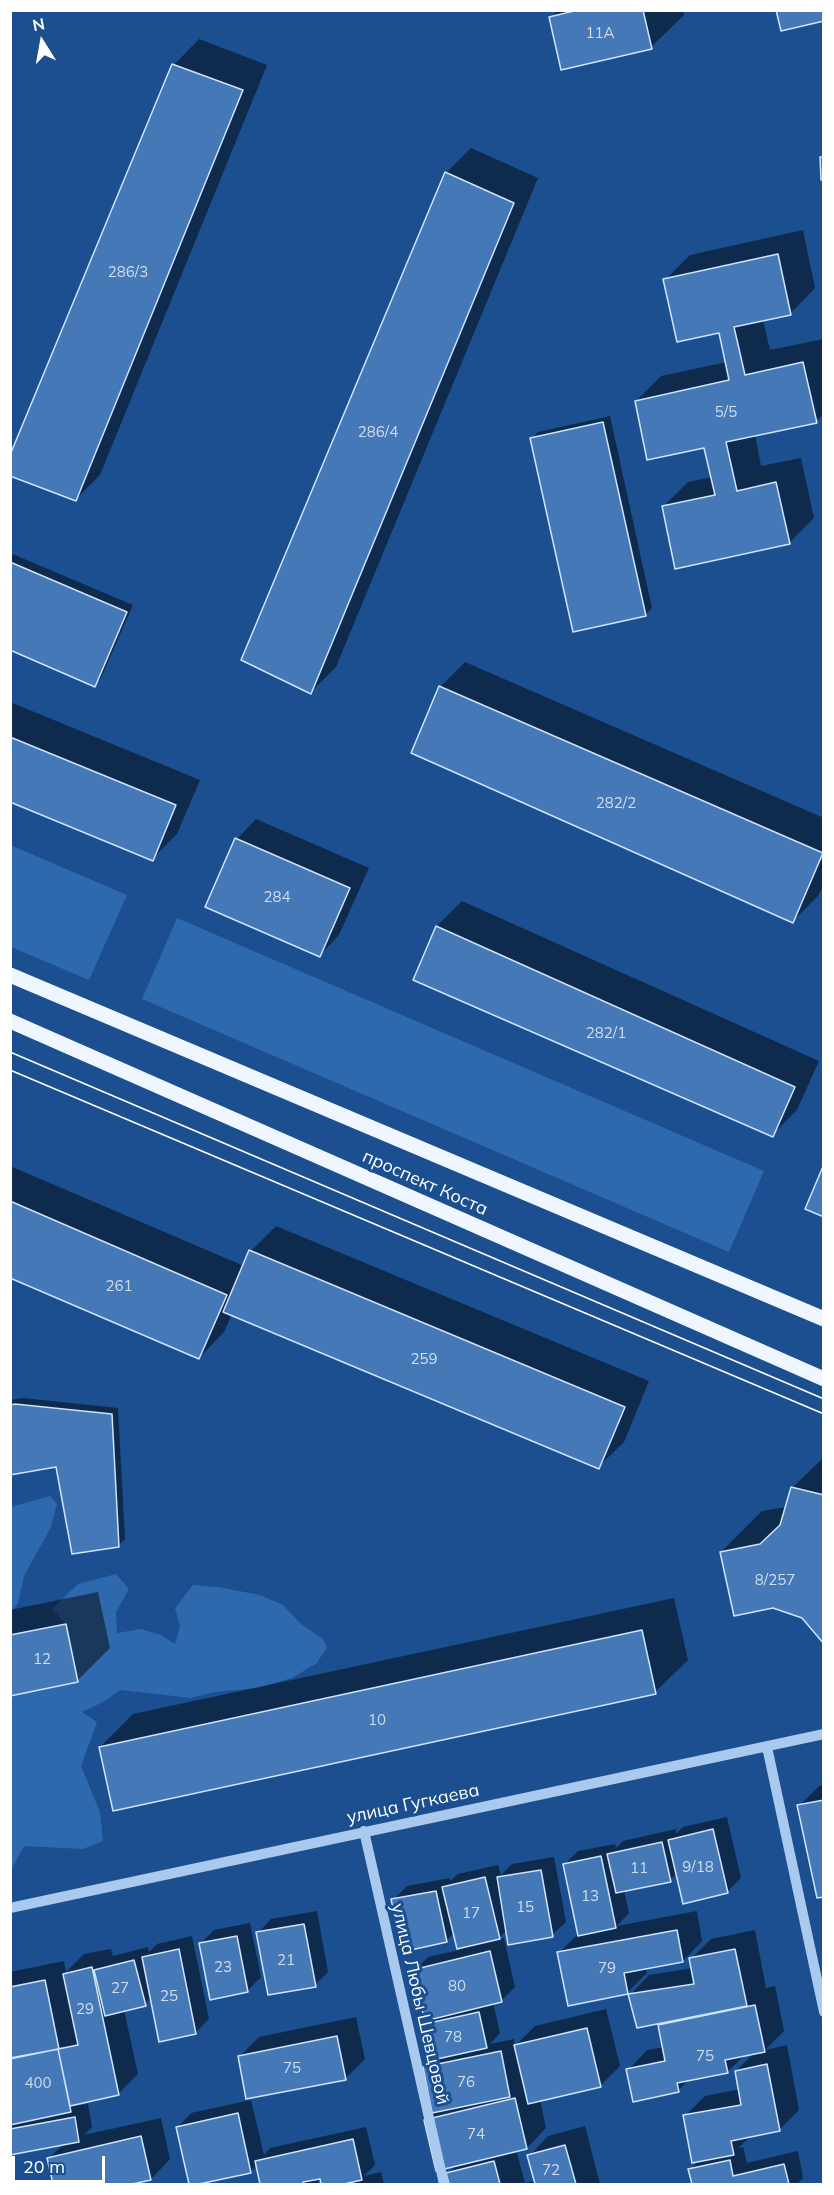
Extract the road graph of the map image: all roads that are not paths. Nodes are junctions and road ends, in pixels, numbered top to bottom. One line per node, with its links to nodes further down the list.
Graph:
1 (10, 975): 3 (main road, проспект Коста)
2 (10, 1021): 4 (main road, проспект Коста)
3 (824, 1319)
4 (824, 1379)
5 (824, 1734): 6 (street, улица Гугкаева)
6 (767, 1747): 7 (street, улица Гугкаева); 9 (street)
7 (364, 1831): 8 (street, улица Гугкаева); 10 (street, улица Любы Шевцовой)
8 (10, 1908)
9 (824, 2012)
10 (444, 2184)

